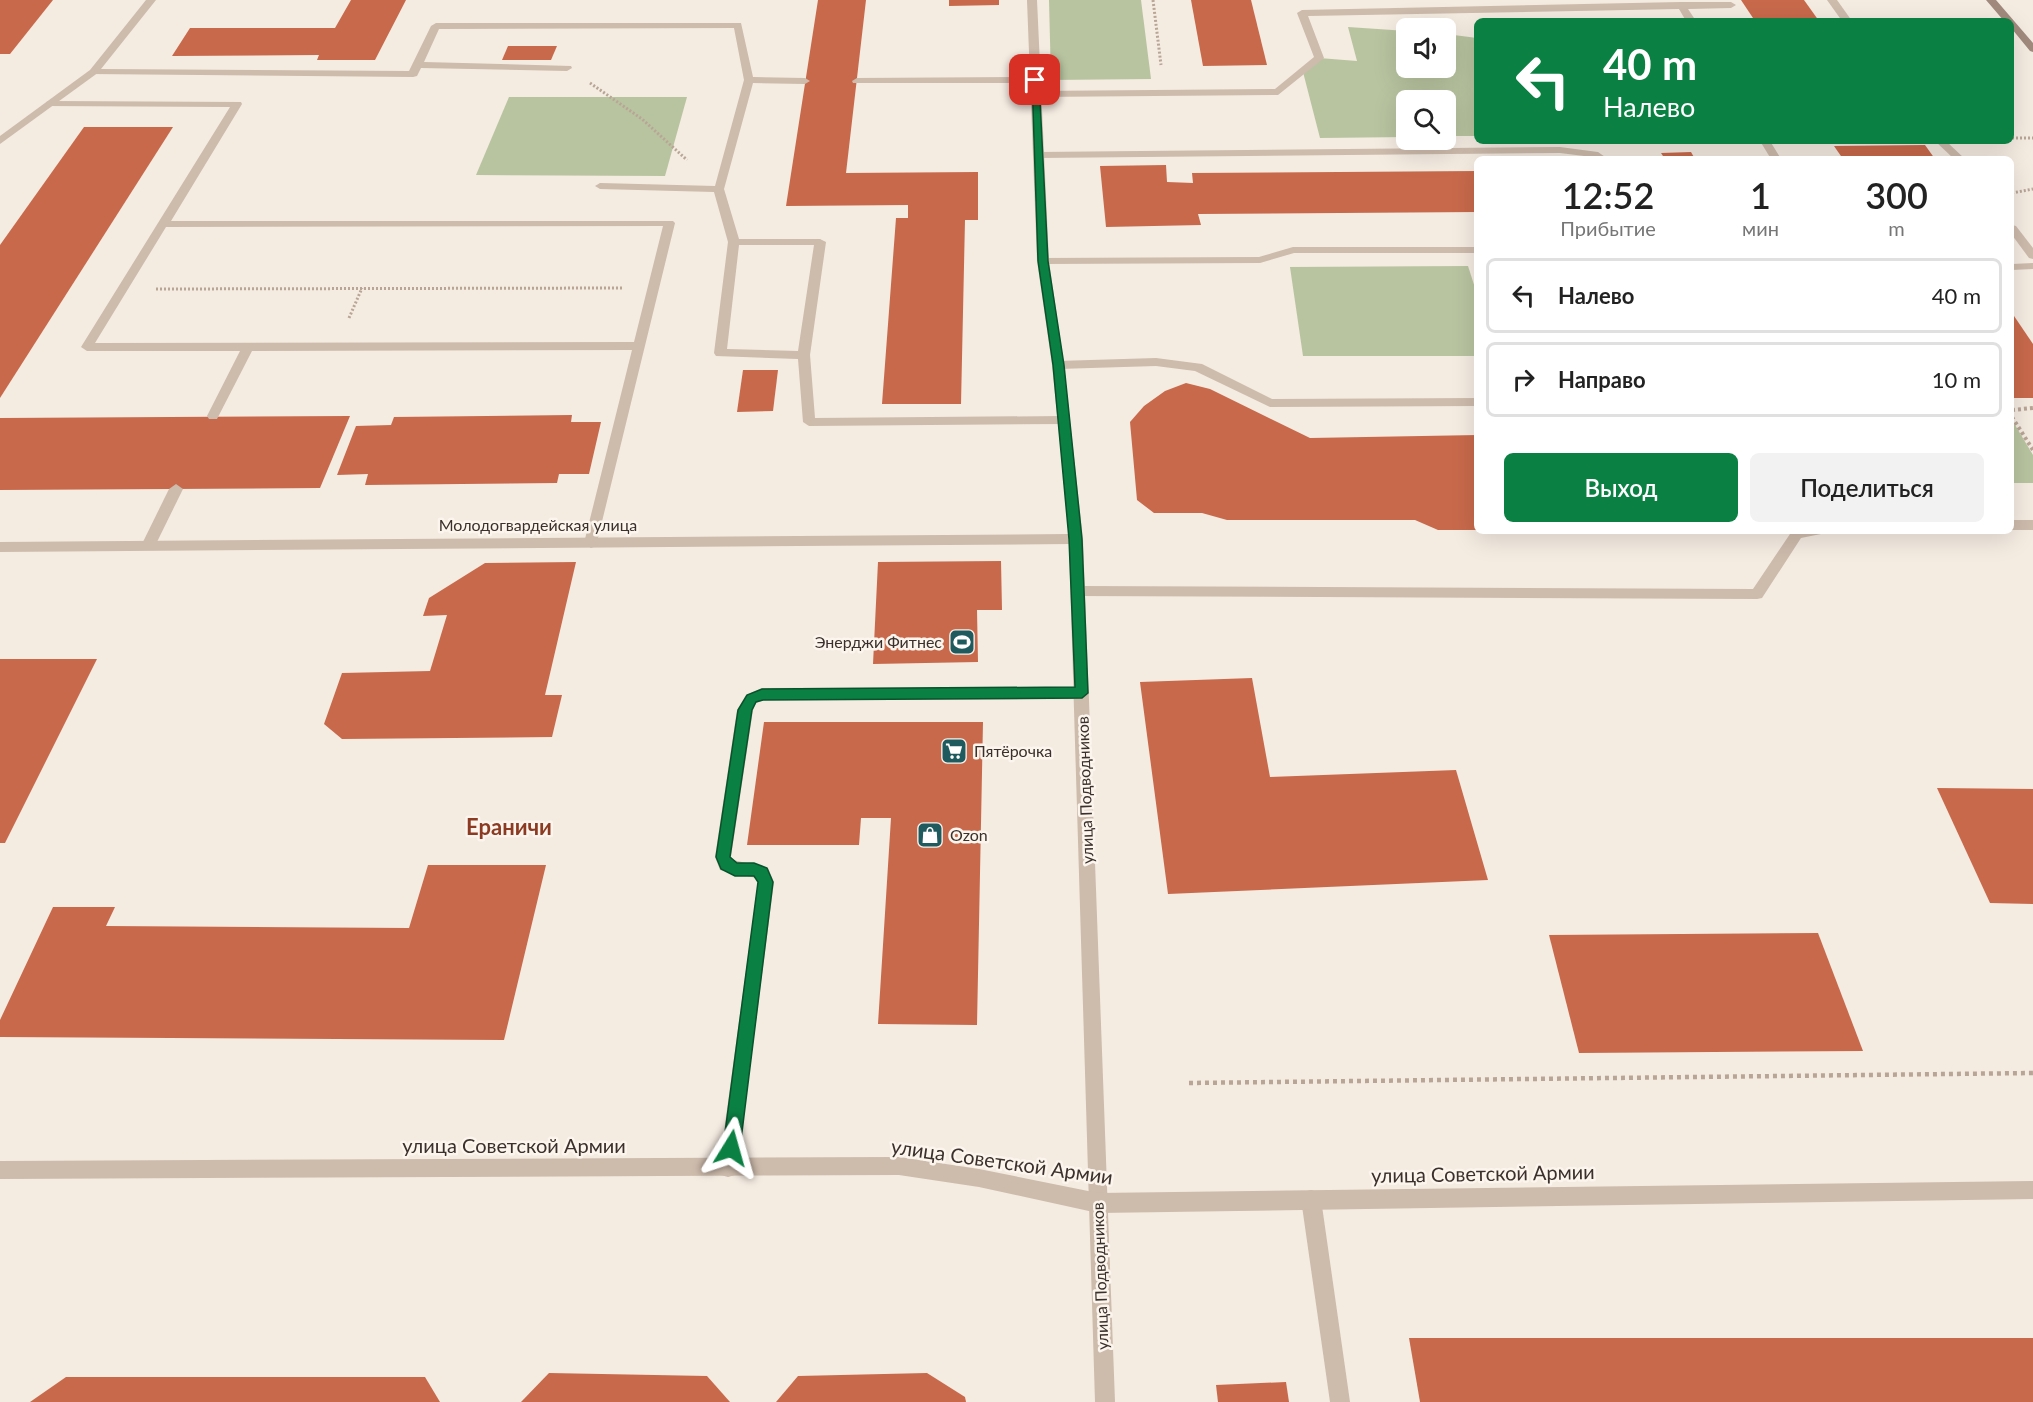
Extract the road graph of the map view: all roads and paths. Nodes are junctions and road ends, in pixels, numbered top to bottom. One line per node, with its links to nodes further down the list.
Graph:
1 (152, 0): 15 (street)
2 (1032, 0): 19 (street, улица Подводников)
3 (1153, 0): 20 (path)
4 (1832, 0): 9 (street)
5 (1991, 0): 10 (main road)
6 (1681, 5): 7 (street); 8 (street); 20 (street)
7 (1731, 5)
8 (1689, 18)
9 (1845, 18)
10 (2007, 18)
11 (2014, 27): 12 (main road)
12 (2033, 49)
13 (418, 65): 14 (street); 15 (street); 16 (street)
14 (567, 68): 30 (path)
15 (94, 72): 21 (street)
16 (749, 80): 17 (street); 30 (street)
17 (805, 81)
18 (857, 81): 19 (street)
19 (1035, 87): 20 (street); 26 (street, улица Подводников)
20 (1165, 93)
21 (50, 105): 24 (street); 33 (street)
22 (2014, 138): 23 (path)
23 (2033, 138)
24 (0, 141)
25 (1943, 144): 28 (street)
26 (1038, 154): 27 (street); 38 (street, улица Подводников)
27 (1598, 156)
28 (1957, 156)
29 (600, 186): 30 (street)
30 (719, 189): 35 (street)
31 (2033, 189): 32 (path)
32 (2014, 193)
33 (164, 224): 41 (street); 42 (street)
34 (2014, 231): 37 (street)
35 (734, 242): 45 (street); 45 (street)
36 (1474, 250): 38 (street)
37 (2033, 256)
38 (1043, 261): 46 (street, улица Подводников)
39 (2022, 266): 40 (street)
40 (2033, 280)
41 (654, 288): 42 (path); 43 (street)
42 (124, 289): 44 (street)
43 (639, 346): 44 (street); 59 (street)
44 (248, 347): 50 (street)
45 (804, 356): 51 (street)
46 (1058, 365): 47 (street); 51 (street, улица Подводников)
47 (1474, 402)
48 (2033, 408): 49 (path)
49 (2014, 410)
50 (213, 416)
51 (1063, 420): 58 (street, улица Подводников)
52 (2014, 420): 53 (path)
53 (2033, 450)
54 (176, 489): 60 (street)
55 (2014, 525): 56 (street)
56 (2033, 525)
57 (1797, 534): 62 (street)
58 (1076, 539): 59 (street, Молодогвардейская улица); 62 (street, улица Подводников)
59 (591, 543): 60 (street, Молодогвардейская улица)
60 (148, 546): 61 (street, Молодогвардейская улица)
61 (0, 547)
62 (1078, 591): 63 (street, улица Подводников)
63 (1082, 693): 66 (street); 70 (street, улица Подводников)
64 (2033, 1073): 65 (path)
65 (1189, 1083)
66 (728, 1168): 67 (street, улица Советской Армии); 70 (street, улица Советской Армии)
67 (0, 1170)
68 (2033, 1190): 69 (street, улица Советской Армии)
69 (1311, 1199): 70 (street, улица Советской Армии); 72 (street)
70 (1098, 1203): 71 (street, улица Подводников)
71 (1105, 1402)
72 (1340, 1402)

